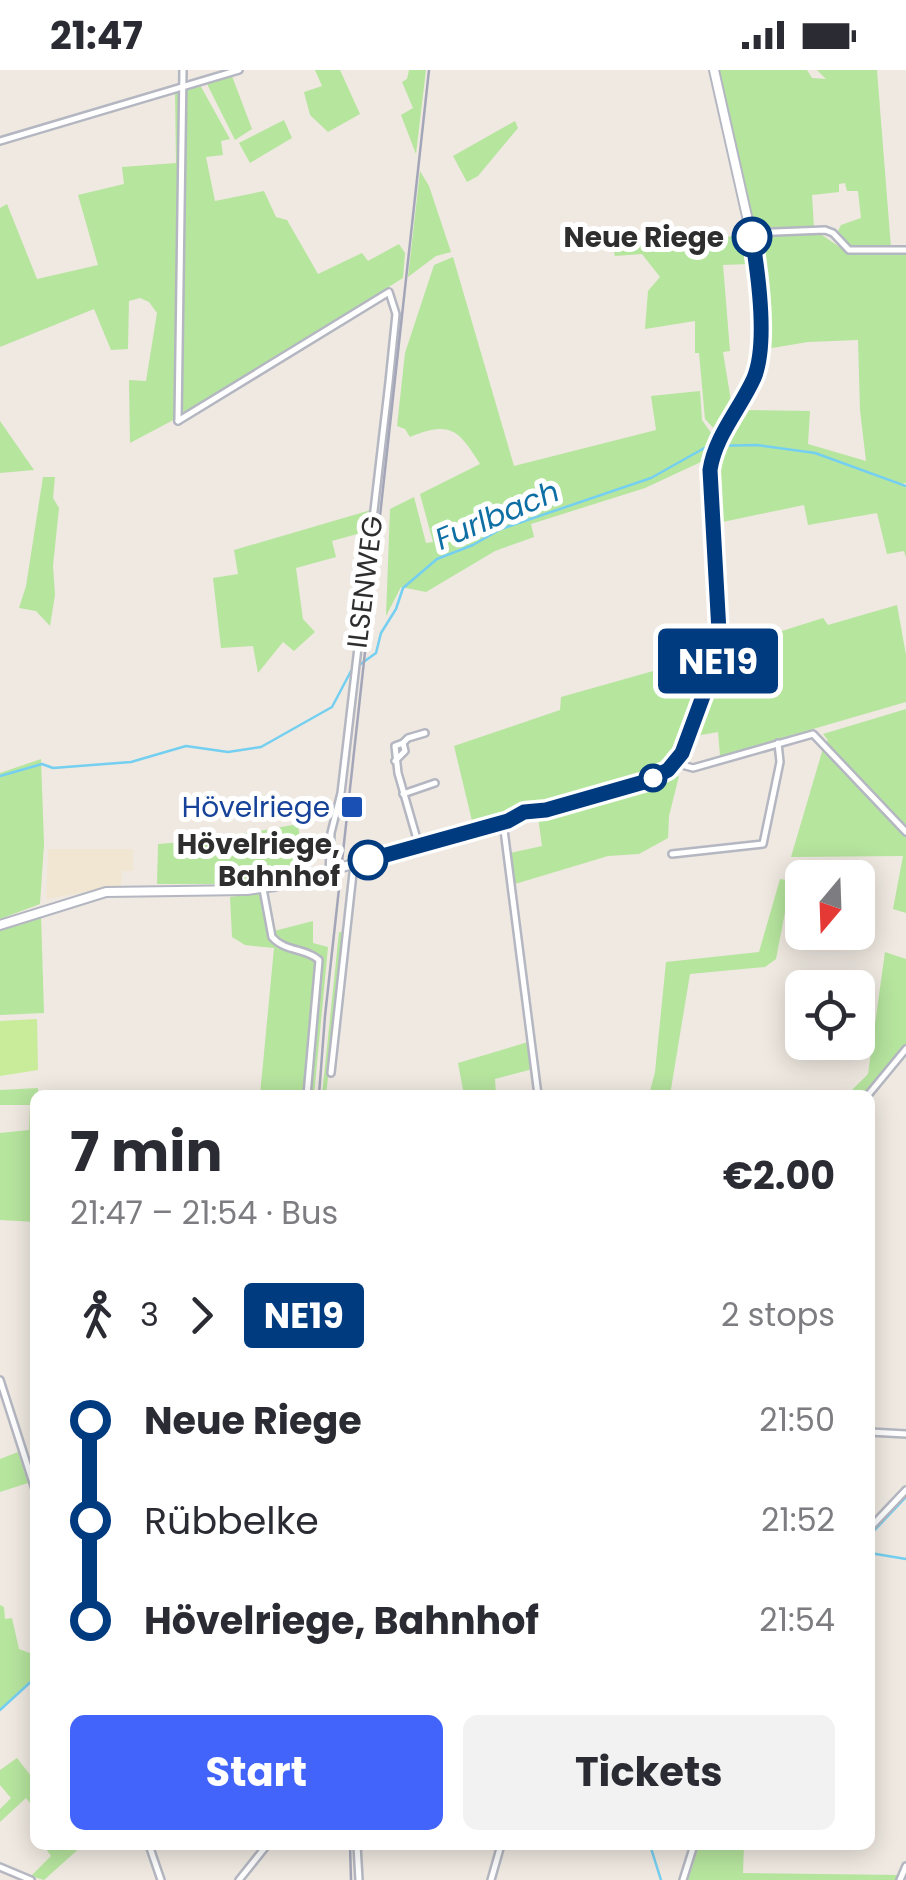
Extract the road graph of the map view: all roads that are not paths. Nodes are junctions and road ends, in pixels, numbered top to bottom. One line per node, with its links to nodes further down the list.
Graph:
1 (183, 70): 4 (street)
2 (239, 70): 4 (street)
3 (714, 70): 6 (main road)
4 (183, 87): 5 (street); 18 (street, ILSENWEG)
5 (0, 141)
6 (751, 233): 7 (street); 10 (main road)
7 (906, 250)
8 (424, 733): 12 (street)
9 (778, 743): 10 (street); 14 (street); 16 (street)
10 (675, 763): 13 (main road)
11 (435, 783): 12 (street)
12 (403, 794): 15 (street)
13 (506, 821): 15 (main road); 24 (street)
14 (906, 832)
15 (419, 846): 17 (main road)
16 (672, 854)
17 (354, 864): 18 (main road); 22 (street)
18 (329, 872): 19 (main road)
19 (263, 889): 20 (main road); 23 (street)
20 (0, 925)
21 (906, 1049): 25 (street)
22 (332, 1074)
23 (307, 1090)
24 (537, 1090)
25 (872, 1090)
26 (0, 1380): 29 (street)
27 (875, 1432): 28 (street)
28 (906, 1434)
29 (30, 1473)
30 (906, 1490): 31 (street)
31 (875, 1523)
32 (151, 1850): 40 (street)
33 (263, 1850): 41 (street)
34 (357, 1850): 42 (street)
35 (500, 1850): 43 (street)
36 (692, 1850): 44 (street)
37 (906, 1866): 45 (street)
38 (0, 1867): 39 (street)
39 (31, 1880)
40 (160, 1880)
41 (239, 1880)
42 (359, 1880)
43 (491, 1880)
44 (683, 1880)
45 (900, 1880)

